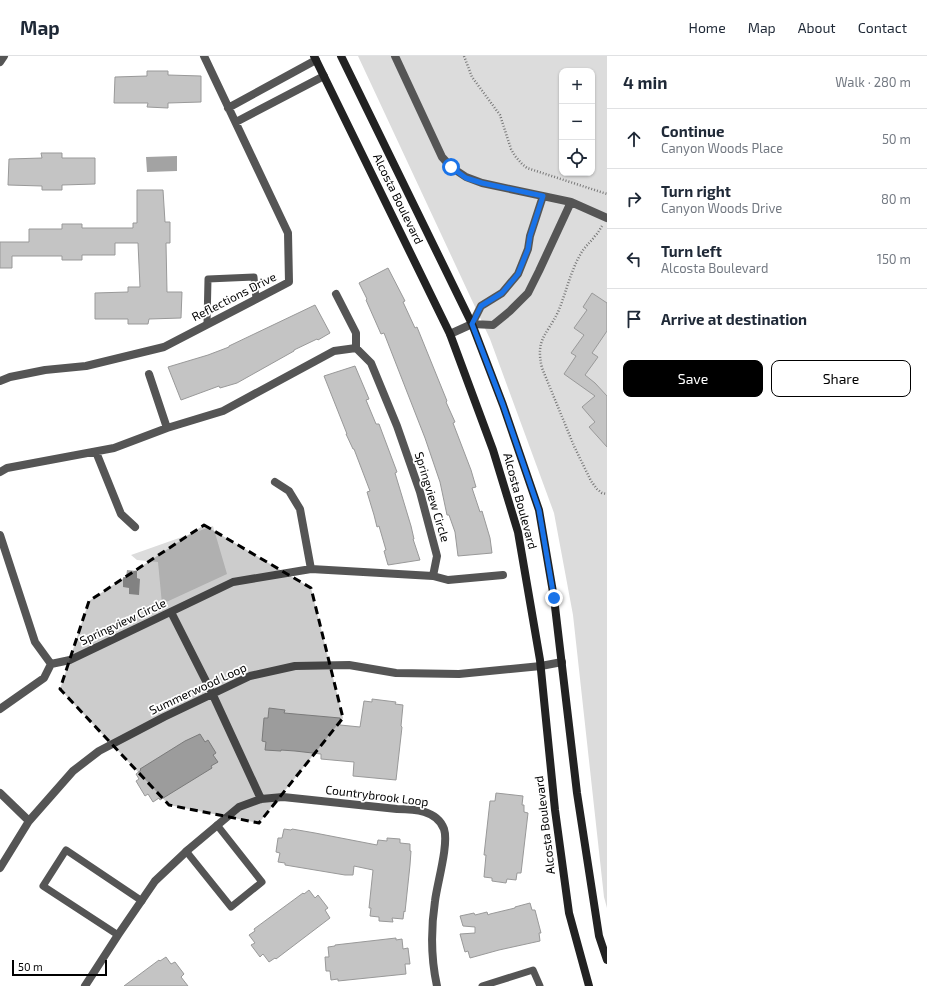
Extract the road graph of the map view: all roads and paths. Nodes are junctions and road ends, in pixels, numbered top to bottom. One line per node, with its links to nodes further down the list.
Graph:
1 (4, 56): 7 (street)
2 (204, 56): 9 (street, Reflections Drive)
3 (342, 56): 18 (main road, Alcosta Boulevard)
4 (395, 56): 12 (street)
5 (464, 56): 11 (path)
6 (315, 58): 8 (main road, Alcosta Boulevard); 9 (street)
7 (0, 62)
8 (324, 76): 10 (street); 19 (main road, Alcosta Boulevard)
9 (228, 108): 10 (street, Reflections Drive)
10 (236, 122): 16 (street, Reflections Drive)
11 (607, 194)
12 (543, 196): 13 (street); 18 (street)
13 (571, 202): 14 (street); 18 (street)
14 (605, 221): 27 (path)
15 (336, 294): 20 (street)
16 (256, 299): 17 (street, Reflections Drive); 17 (lane)
17 (207, 324): 22 (street, Reflections Drive)
18 (472, 324): 19 (street); 34 (main road, Alcosta Boulevard)
19 (450, 334): 36 (main road, Alcosta Boulevard)
20 (356, 348): 23 (street); 32 (street, Springview Circle)
21 (150, 374): 23 (street)
22 (0, 381)
23 (167, 428): 24 (street)
24 (96, 452): 25 (street); 28 (street)
25 (0, 472)
26 (275, 482): 30 (street)
27 (607, 494)
28 (135, 527)
29 (0, 535): 35 (street)
30 (311, 569): 32 (street, Springview Circle); 33 (street, Springview Circle)
31 (503, 575): 32 (street)
32 (433, 576)
33 (171, 612): 35 (street, Springview Circle); 37 (street)
34 (562, 662): 36 (street, Summerwood Loop); 47 (main road, Alcosta Boulevard)
35 (51, 664): 38 (street)
36 (541, 666): 37 (street, Summerwood Loop); 52 (main road, Alcosta Boulevard)
37 (212, 693): 40 (street); 41 (street, Summerwood Loop)
38 (0, 709)
39 (0, 793): 41 (street)
40 (261, 799): 42 (street, Countrybrook Loop); 49 (street, Countrybrook Loop)
41 (29, 821): 44 (street, Summerwood Loop)
42 (217, 824): 43 (street, Countrybrook Loop); 43 (lane)
43 (186, 851): 45 (street, Countrybrook Loop)
44 (0, 868)
45 (142, 902): 46 (street, Countrybrook Loop); 46 (lane)
46 (118, 935): 48 (street, Countrybrook Loop)
47 (607, 960)
48 (85, 986)
49 (437, 986)
50 (482, 986): 51 (lane)
51 (540, 986)
52 (589, 986)

